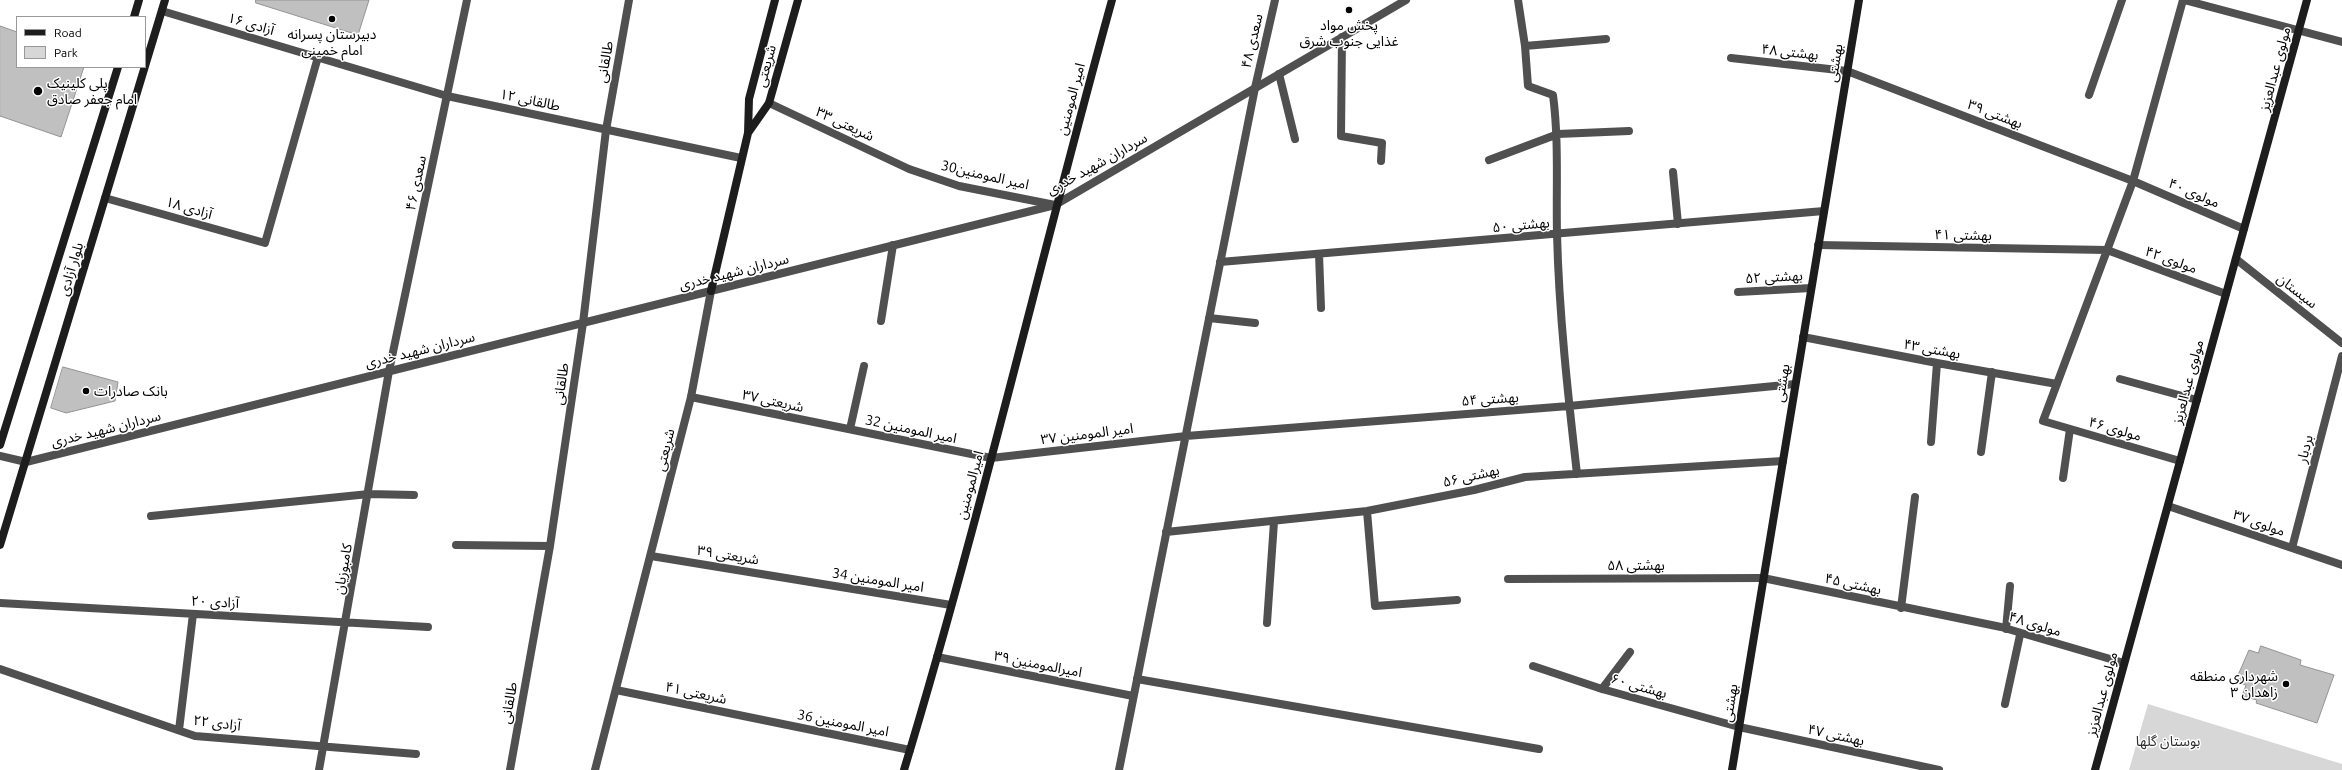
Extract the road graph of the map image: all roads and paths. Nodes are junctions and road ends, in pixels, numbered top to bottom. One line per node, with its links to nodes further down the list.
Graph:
1 (139, 0): 17 (main road)
2 (165, 0): 16 (main road, بلوار آزادی)
3 (467, 0): 32 (street, سعدی ۴۶)
4 (629, 0): 34 (street, طالقانی)
5 (775, 0): 36 (main road, شریعتی)
6 (798, 0): 33 (main road, شریعتی)
7 (1112, 0): 46 (main road, امیر المومنین)
8 (1275, 0): 30 (street, سعدی ۴۸)
9 (1406, 0): 19 (street, سرداران شهید خدری)
10 (1518, 0): 22 (street)
11 (1859, 0): 28 (main road, بهشتی)
12 (2122, 0): 31 (street)
13 (2183, 0): 15 (street); 44 (street)
14 (2307, 0): 18 (main road, مولوی عبدالعزیز)
15 (2200, 2): 18 (street)
16 (162, 11): 23 (street, آزادی ۱۶); 25 (main road, بلوار آزادی)
17 (134, 16)
18 (2298, 32): 21 (street); 49 (main road, مولوی عبدالعزیز)
19 (1342, 37): 29 (street, سرداران شهید خدری); 41 (street)
20 (1606, 39): 22 (street)
21 (2342, 42)
22 (1525, 46): 37 (street)
23 (318, 57): 32 (street, آزادی ۱۶); 45 (street, آزادی ۱۸)
24 (1731, 58): 28 (street, بهشتی ۴۸)
25 (146, 63)
26 (118, 68): 83 (main road, بلوار آزادی)
27 (145, 68): 45 (main road, بلوار آزادی)
28 (1847, 71): 44 (street, بهشتی ۳۹); 47 (main road, بهشتی)
29 (1279, 74): 30 (street, سرداران شهید خدری); 38 (street)
30 (1255, 88): 46 (street, سرداران شهید خدری); 56 (street, سعدی ۴۸)
31 (2089, 95)
32 (447, 96): 34 (street, طالقانی ۱۲); 71 (street, سعدی ۴۶)
33 (770, 103): 36 (main road, شریعتی); 42 (street, شریعتی ۳۳)
34 (606, 130): 39 (street, طالقانی ۱۲); 65 (street, طالقانی)
35 (1629, 131): 37 (street)
36 (748, 133): 39 (main road, شریعتی)
37 (1558, 134): 40 (street); 50 (street)
38 (1295, 139)
39 (741, 158): 58 (main road, شریعتی)
40 (1489, 160)
41 (1381, 162)
42 (909, 169): 46 (street, امیر المومنین30)
43 (1673, 172): 48 (street)
44 (2133, 181): 49 (street, مولوی ۴۰); 53 (street)
45 (105, 198): 89 (main road, بلوار آزادی)
46 (1055, 204): 51 (street, سرداران شهید خدری); 86 (main road, امیرالمومنین)
47 (1824, 211): 48 (street, بهشتی ۵۰); 52 (main road, بهشتی)
48 (1678, 224): 50 (street, بهشتی ۵۰)
49 (2244, 229): 55 (main road, مولوی عبدالعزیز)
50 (1558, 235): 54 (street, بهشتی ۵۰); 78 (street)
51 (893, 245): 58 (street, سرداران شهید خدری); 63 (street)
52 (1818, 245): 53 (street, بهشتی ۴۱); 57 (main road, بهشتی)
53 (2107, 250): 60 (street, مولوی ۴۲); 75 (street)
54 (1319, 254): 56 (street, بهشتی ۵۰); 61 (street)
55 (2236, 259): 60 (main road, مولوی عبدالعزیز); 67 (street, سیستان)
56 (1220, 262): 62 (street, سعدی ۴۸)
57 (1811, 288): 59 (street, بهشتی ۵۲); 66 (main road, بهشتی)
58 (711, 291): 65 (street, سرداران شهید خدری); 76 (street, شریعتی)
59 (1738, 292)
60 (2226, 294): 77 (main road, مولوی عبدالعزیز)
61 (1321, 308)
62 (1209, 318): 64 (street); 81 (street, سعدی ۴۸)
63 (881, 321)
64 (1255, 322)
65 (583, 323): 71 (street, سرداران شهید خدری); 102 (street, طالقانی)
66 (1803, 337): 69 (street, بهشتی ۴۳); 74 (main road, بهشتی)
67 (2342, 342)
68 (2342, 356): 103 (street, بردبار)
69 (1937, 364): 72 (street, بهشتی ۴۳); 82 (street)
70 (864, 366): 79 (street)
71 (390, 371): 89 (street, سرداران شهید خدری); 92 (street, کامبوزیان)
72 (1992, 372): 75 (street, بهشتی ۴۳); 84 (street)
73 (2120, 379): 77 (street)
74 (1795, 384): 78 (street, بهشتی ۵۴); 87 (main road, بهشتی)
75 (2057, 384): 80 (street, مولوی ۴۶)
76 (691, 397): 79 (street, شریعتی ۳۷); 104 (street, شریعتی)
77 (2197, 400): 88 (main road, مولوی عبدالعزیز)
78 (1569, 406): 81 (street, بهشتی ۵۴); 90 (street)
79 (850, 429): 86 (street, امیر المومنین 32)
80 (2070, 429): 88 (street, مولوی ۴۶); 91 (street)
81 (1186, 436): 86 (street, امیر المومنین ۳۷); 99 (street, سعدی ۴۸)
82 (1931, 442)
83 (0, 445)
84 (1982, 452)
85 (0, 456): 89 (street)
86 (991, 458): 112 (main road, امیرالمومنین)
87 (1783, 461): 90 (street, بهشتی ۵۶); 106 (main road, بهشتی)
88 (2180, 461): 95 (main road, مولوی عبدالعزیز)
89 (26, 462): 100 (main road, بلوار آزادی)
90 (1577, 474): 96 (street, بهشتی ۵۶)
91 (2063, 478)
92 (369, 494): 93 (street); 97 (street); 116 (street, کامبوزیان)
93 (414, 495)
94 (1915, 497): 113 (street)
95 (2168, 506): 103 (street, مولوی ۳۷); 123 (main road, مولوی عبدالعزیز)
96 (1367, 511): 98 (street, بهشتی ۵۶); 110 (street)
97 (151, 516)
98 (1274, 522): 99 (street, بهشتی ۵۶); 117 (street)
99 (1166, 532): 126 (street, سعدی ۴۸)
100 (0, 545)
101 (456, 545): 102 (street)
102 (550, 546): 139 (street, طالقانی)
103 (2292, 548): 105 (street, مولوی ۳۷)
104 (652, 556): 108 (street, شریعتی ۳۹); 128 (street, شریعتی)
105 (2342, 565)
106 (1763, 578): 107 (street, بهشتی ۵۸); 113 (street, بهشتی ۴۵); 132 (main road, بهشتی)
107 (1508, 579)
108 (801, 580): 112 (street, امیر المومنین 34)
109 (2010, 586): 119 (street)
110 (1456, 600)
111 (0, 603): 114 (street, آزادی ۲۰)
112 (951, 605): 122 (main road, امیرالمومنین)
113 (1901, 608): 115 (street, بهشتی ۴۵)
114 (193, 614): 116 (street, آزادی ۲۰); 133 (street)
115 (1938, 615): 119 (street, مولوی ۴۸)
116 (346, 622): 118 (street, آزادی ۲۰); 134 (street, کامبوزیان)
117 (1267, 622)
118 (428, 627)
119 (2006, 629): 120 (street, مولوی ۴۸)
120 (2020, 634): 123 (street, مولوی ۴۸); 130 (street)
121 (1630, 652): 127 (street)
122 (937, 657): 129 (street, امیرالمومنین ۳۹); 136 (main road, امیرالمومنین)
123 (2124, 663): 145 (main road, مولوی عبدالعزیز)
124 (1534, 666): 127 (street, بهشتی ۶۰)
125 (0, 669): 133 (street, آزادی ۲۲)
126 (1137, 679): 129 (street, سعدی ۴۸); 135 (street)
127 (1602, 689): 132 (street, بهشتی ۶۰)
128 (616, 690): 131 (street, شریعتی ۴۱); 140 (street, شریعتی)
129 (1133, 696): 142 (street, سعدی ۴۸)
130 (2005, 704)
131 (770, 722): 136 (street, امیر المومنین 36)
132 (1739, 727): 143 (main road, بهشتی); 144 (street, بهشتی ۴۷)
133 (179, 730): 134 (street, آزادی ۲۲)
134 (324, 746): 137 (street, آزادی ۲۲); 138 (street, کامبوزیان)
135 (1540, 749)
136 (910, 750): 141 (main road, امیرالمومنین)
137 (416, 754)
138 (319, 770)
139 (510, 770)
140 (595, 770)
141 (904, 770)
142 (1119, 770)
143 (1732, 770)
144 (1939, 770)
145 (2095, 770)

